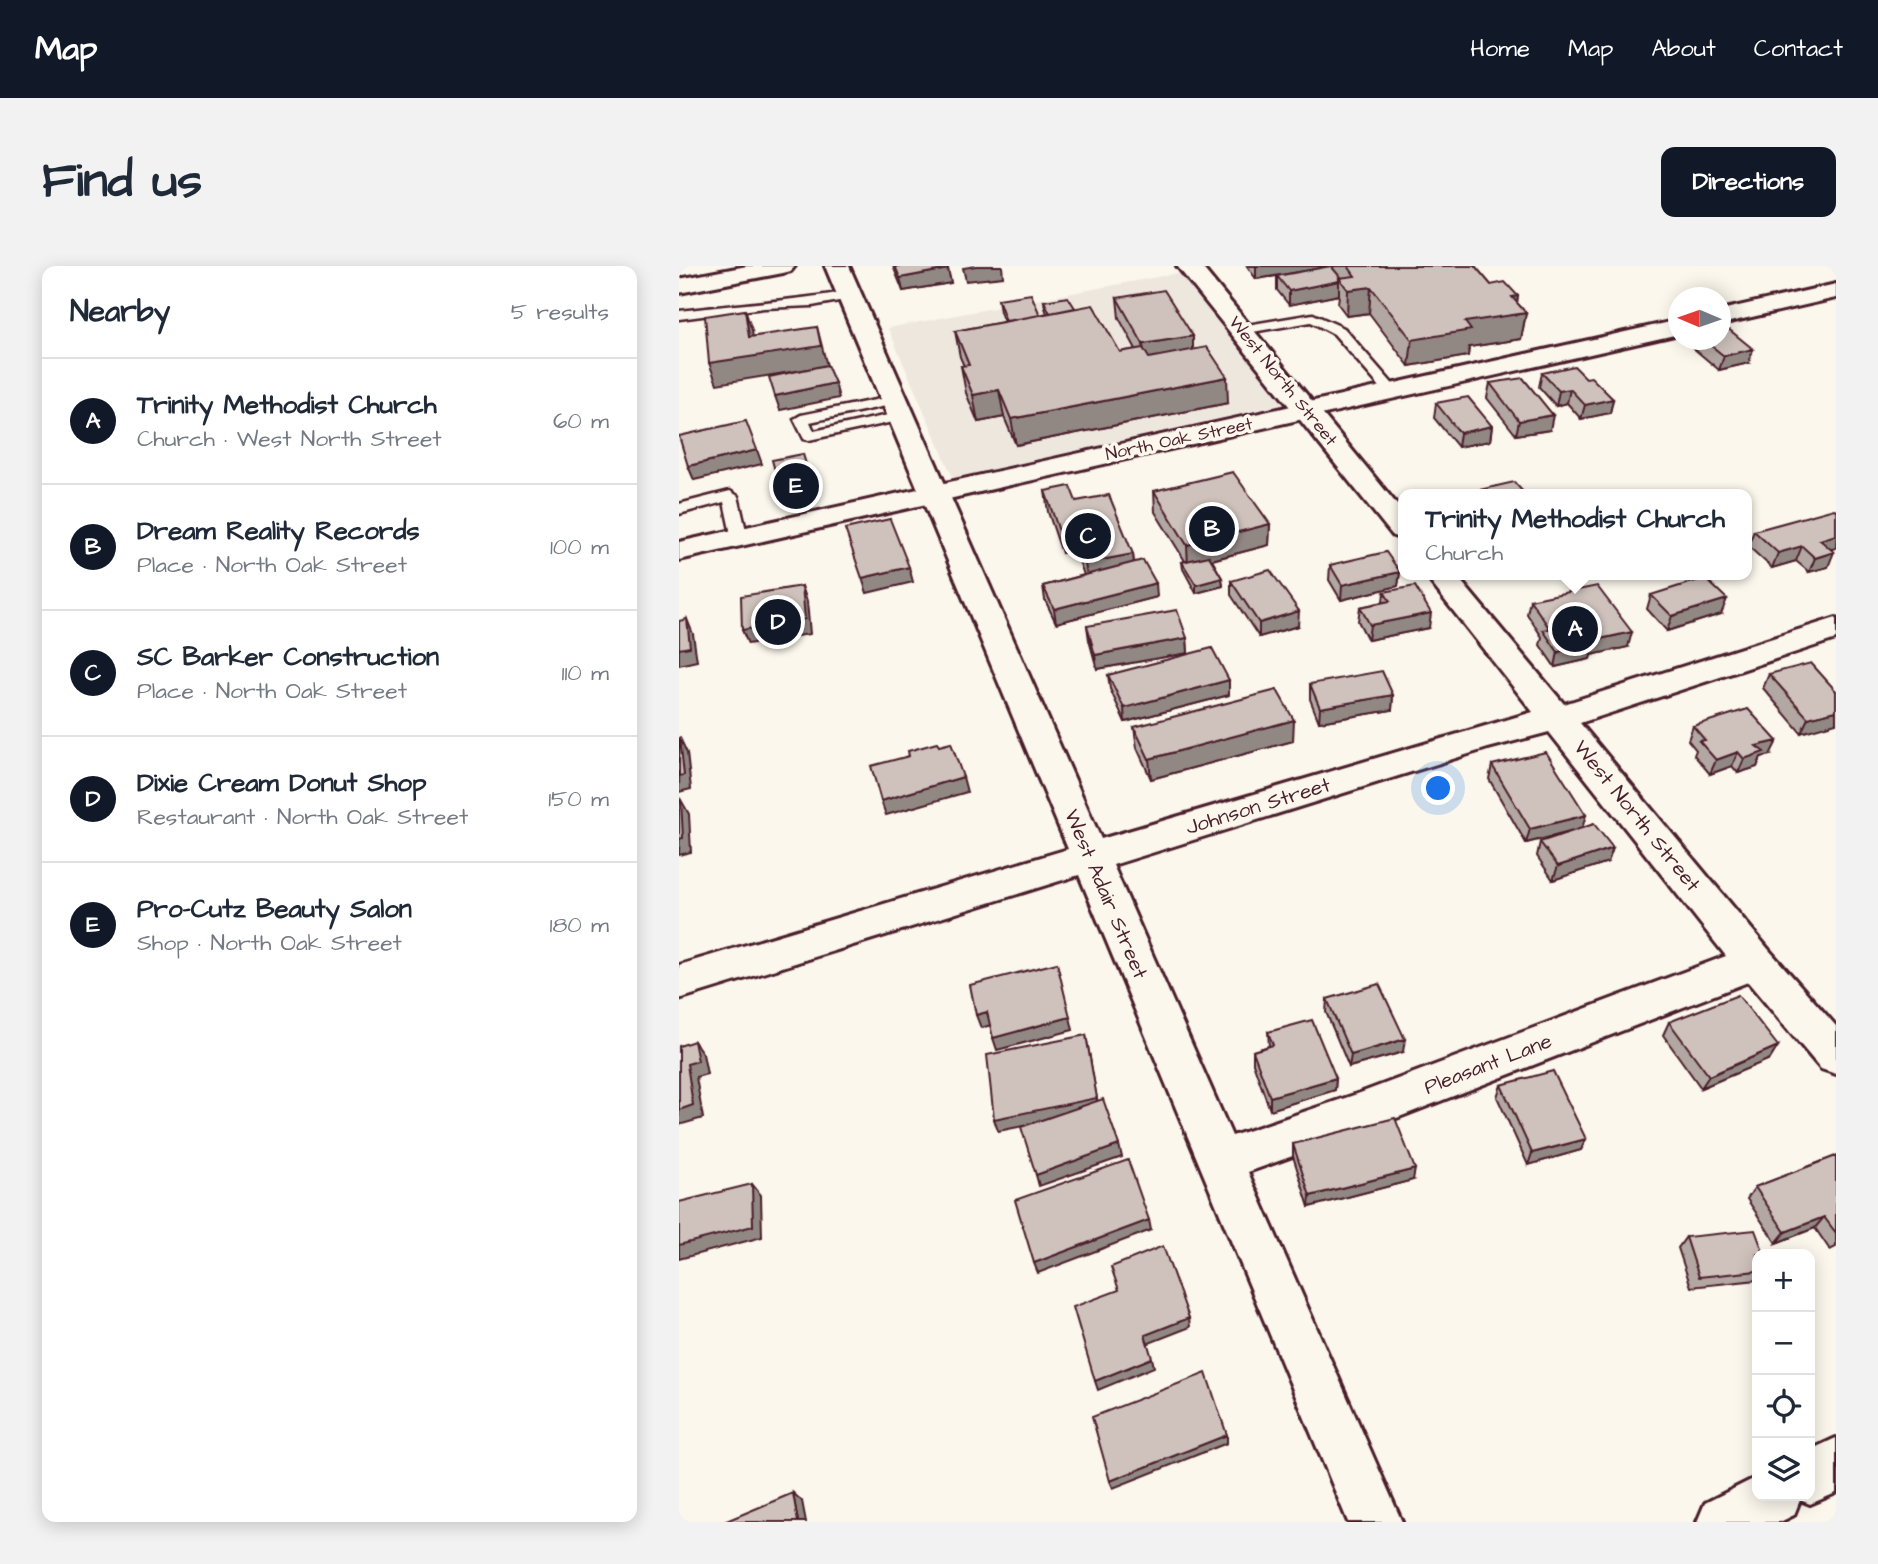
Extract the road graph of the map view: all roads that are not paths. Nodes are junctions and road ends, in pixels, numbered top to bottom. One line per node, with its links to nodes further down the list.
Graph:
1 (783, 266): 4 (street)
2 (1189, 266): 9 (street, West North Street)
3 (843, 281): 6 (lane); 11 (street, West Adair Street)
4 (679, 286)
5 (1836, 291): 7 (street)
6 (679, 315)
7 (1731, 315)
8 (1668, 329): 10 (street, North Oak Street)
9 (1241, 330): 10 (lane); 12 (street, West North Street)
10 (1392, 392): 12 (street, North Oak Street)
11 (899, 408): 11 (lane); 13 (street, West Adair Street)
12 (1307, 411): 13 (street, North Oak Street); 15 (street, West North Street)
13 (936, 494): 16 (street, North Oak Street); 21 (street, West Adair Street)
14 (679, 509): 16 (lane)
15 (1398, 524)
16 (740, 539): 17 (street, North Oak Street)
17 (679, 551)
18 (1444, 580): 20 (street, West North Street)
19 (1836, 628): 20 (street, Johnson Street)
20 (1557, 718): 21 (street, Johnson Street); 22 (street, West North Street)
21 (1091, 857): 23 (street, Johnson Street); 25 (street, West Adair Street)
22 (1755, 962): 24 (street, West North Street); 25 (street, Pleasant Lane)
23 (679, 982)
24 (1836, 1056)
25 (1219, 1161): 29 (street, West Adair Street)
26 (1836, 1464): 27 (street)
27 (1815, 1475)
28 (1765, 1501): 30 (street)
29 (1375, 1522)
30 (1724, 1522)

